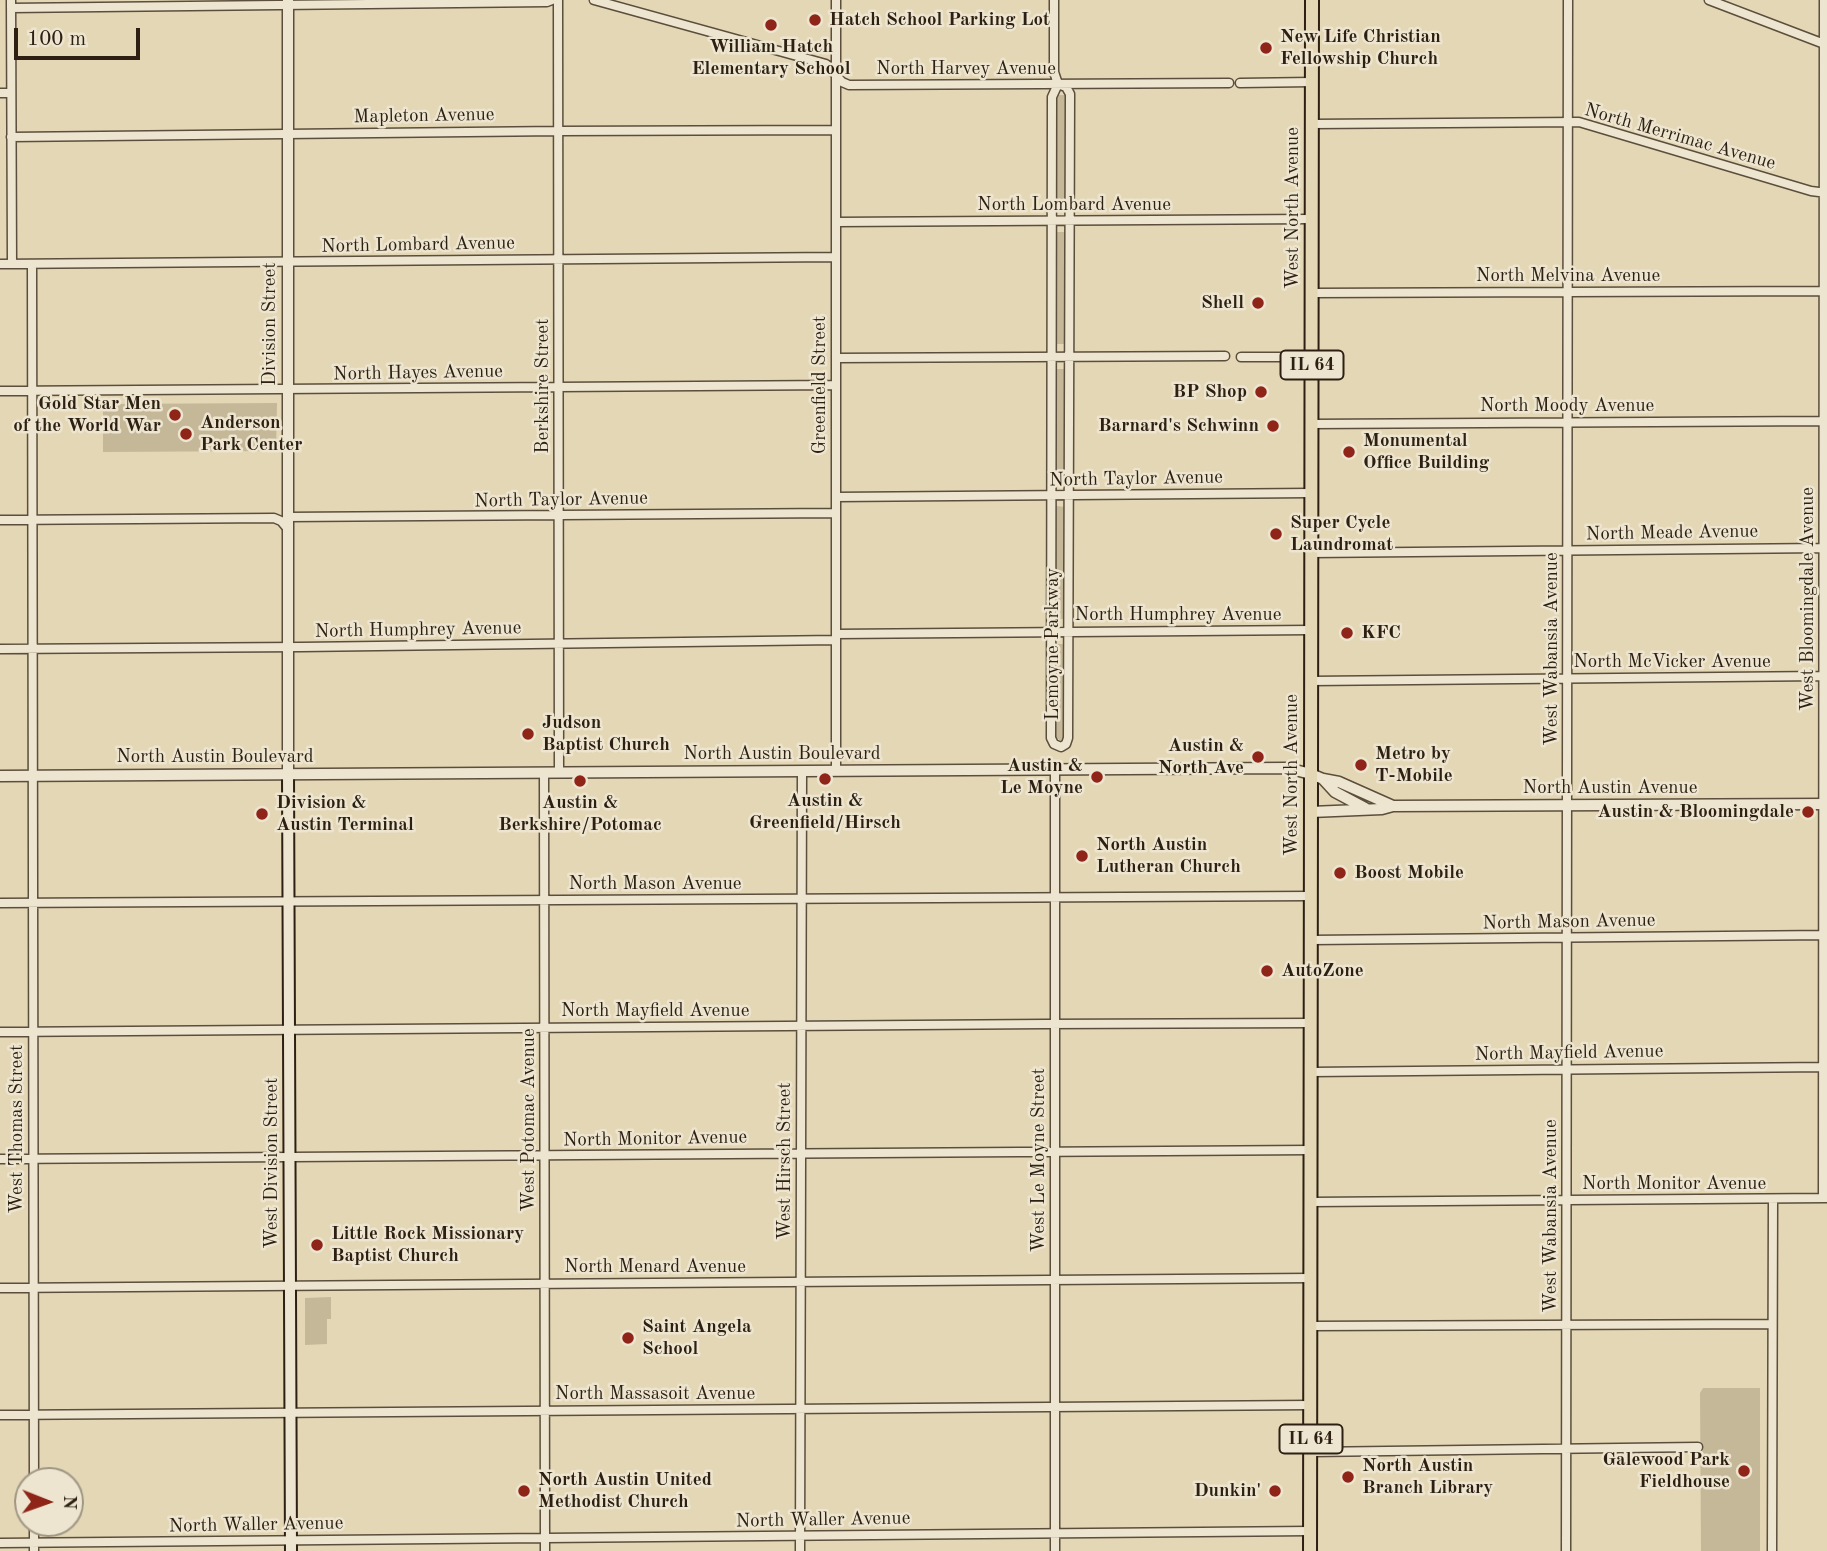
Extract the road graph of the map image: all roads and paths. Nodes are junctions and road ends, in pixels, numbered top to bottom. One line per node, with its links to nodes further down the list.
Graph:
1 (552, 0): 10 (street)
2 (558, 0): 23 (street, Berkshire Street)
3 (594, 0): 13 (street, North Harvey Avenue)
4 (836, 0): 13 (street, Greenfield Street)
5 (1054, 0): 17 (street, Lemoyne Parkway)
6 (1312, 0): 15 (main road, West North Avenue / IL 64)
7 (1568, 0): 20 (street, West Wabansia Avenue)
8 (1709, 0): 12 (street)
9 (1824, 0): 12 (street, West Bloomingdale Avenue)
10 (288, 3): 11 (street); 24 (street, Division Street)
11 (11, 4): 19 (street)
12 (1826, 44): 26 (street, West Bloomingdale Avenue)
13 (836, 76): 17 (street, North Harvey Avenue); 22 (street, Greenfield Street)
14 (1240, 82): 15 (street)
15 (1312, 82): 21 (main road, West North Avenue / IL 64)
16 (1229, 83): 17 (street, North Harvey Avenue)
17 (1058, 84): 28 (street, Lemoyne Parkway); 29 (street, Lemoyne Parkway)
18 (0, 93): 19 (street)
19 (11, 93): 25 (street)
20 (1569, 122): 21 (street, North Merrimac Avenue); 26 (street, North Merrimac Avenue); 37 (street, West Wabansia Avenue)
21 (1312, 124): 27 (main road, West North Avenue / IL 64)
22 (836, 130): 23 (street, Mapleton Avenue); 30 (street, Greenfield Street)
23 (559, 131): 24 (street, Mapleton Avenue); 32 (street, Berkshire Street)
24 (288, 133): 25 (street, Mapleton Avenue); 33 (street, Division Street)
25 (11, 137): 35 (street)
26 (1826, 193): 38 (street, West Bloomingdale Avenue)
27 (1312, 219): 29 (street, North Lombard Avenue); 39 (main road, West North Avenue / IL 64)
28 (1051, 220): 29 (street, North Lombard Avenue); 30 (street, North Lombard Avenue); 41 (street, Lemoyne Parkway)
29 (1069, 220): 42 (street, Lemoyne Parkway)
30 (836, 222): 31 (street, Greenfield Street)
31 (836, 257): 32 (street, North Lombard Avenue); 45 (street, Greenfield Street)
32 (559, 259): 33 (street, North Lombard Avenue); 47 (street, Berkshire Street)
33 (288, 262): 36 (street, North Lombard Avenue); 48 (street, Division Street)
34 (0, 264): 35 (street, North Lombard Avenue)
35 (12, 264): 36 (street, North Lombard Avenue)
36 (32, 264): 50 (street, West Thomas Street)
37 (1568, 291): 38 (street, North Melvina Avenue); 39 (street, North Melvina Avenue); 52 (street, West Wabansia Avenue)
38 (1824, 291): 51 (street, West Bloomingdale Avenue)
39 (1312, 293): 44 (main road, West North Avenue / IL 64)
40 (1225, 356): 42 (street)
41 (1051, 357): 42 (street); 45 (street); 55 (street, Lemoyne Parkway)
42 (1068, 357): 56 (street, Lemoyne Parkway)
43 (1241, 357): 44 (street)
44 (1312, 357): 53 (main road, West North Avenue / IL 64)
45 (836, 358): 46 (street, Greenfield Street)
46 (836, 385): 47 (street, North Hayes Avenue); 57 (street, Greenfield Street)
47 (559, 388): 48 (street, North Hayes Avenue); 59 (street, Berkshire Street)
48 (288, 390): 50 (street, North Hayes Avenue); 62 (street, Division Street)
49 (0, 391): 50 (street, North Hayes Avenue)
50 (32, 391): 61 (street, West Thomas Street)
51 (1824, 421): 52 (street, North Moody Avenue); 63 (street, West Bloomingdale Avenue)
52 (1568, 422): 53 (street, North Moody Avenue); 64 (street, West Wabansia Avenue)
53 (1311, 424): 54 (main road, West North Avenue / IL 64)
54 (1311, 493): 56 (street, North Taylor Avenue); 65 (main road, West North Avenue / IL 64)
55 (1051, 495): 56 (street, North Taylor Avenue); 57 (street, North Taylor Avenue); 67 (street, Lemoyne Parkway)
56 (1069, 495): 68 (street, Lemoyne Parkway)
57 (836, 497): 58 (street, Greenfield Street)
58 (836, 513): 59 (street, North Taylor Avenue); 70 (street, Greenfield Street)
59 (559, 516): 62 (street, North Taylor Avenue); 71 (street, Berkshire Street)
60 (0, 520): 61 (street)
61 (32, 520): 62 (street); 72 (street, West Thomas Street)
62 (287, 523): 73 (street, Division Street)
63 (1824, 548): 64 (street, North Meade Avenue); 69 (street, West Bloomingdale Avenue)
64 (1567, 550): 65 (street, North Meade Avenue); 76 (street, West Wabansia Avenue)
65 (1311, 553): 66 (main road, West North Avenue / IL 64)
66 (1311, 630): 68 (street, North Humphrey Avenue); 77 (main road, West North Avenue / IL 64)
67 (1052, 632): 68 (street, North Humphrey Avenue); 68 (street, Lemoyne Parkway); 70 (street, North Humphrey Avenue)
68 (1068, 632)
69 (1825, 632): 75 (street, West Bloomingdale Avenue)
70 (836, 637): 71 (street, North Humphrey Avenue); 80 (street, Greenfield Street)
71 (559, 644): 73 (street, North Humphrey Avenue); 82 (street, Berkshire Street)
72 (32, 648): 73 (street, North Humphrey Avenue); 74 (street, North Humphrey Avenue); 85 (street, West Thomas Street)
73 (288, 648): 83 (street, Division Street)
74 (0, 649)
75 (1823, 676): 76 (street, North McVicker Avenue); 87 (street, West Bloomingdale Avenue)
76 (1567, 678): 77 (street, North McVicker Avenue); 89 (street, West Wabansia Avenue)
77 (1311, 681): 86 (main road, West North Avenue / IL 64)
78 (1055, 769): 80 (street, North Austin Boulevard); 86 (street, North Austin Boulevard); 93 (street, West Le Moyne Street)
79 (802, 771): 80 (street, North Austin Boulevard); 82 (street, North Austin Boulevard); 94 (street, West Hirsch Street)
80 (836, 771)
81 (544, 773): 82 (street, North Austin Boulevard); 83 (street, North Austin Boulevard); 95 (street, West Potomac Avenue)
82 (559, 773)
83 (288, 774): 85 (street, North Austin Boulevard); 96 (main road, West Division Street)
84 (0, 776): 85 (street, North Austin Boulevard)
85 (32, 776): 98 (street, West Thomas Street)
86 (1317, 777): 88 (street, North Austin Avenue); 90 (street); 91 (main road, West North Avenue / IL 64)
87 (1825, 804): 89 (street, North Austin Avenue); 99 (street, West Bloomingdale Avenue)
88 (1392, 806): 89 (street, North Austin Avenue); 90 (street, North Austin Avenue)
89 (1567, 806): 100 (street, West Wabansia Avenue)
90 (1369, 809): 91 (street, North Austin Avenue)
91 (1311, 812): 92 (main road, West North Avenue / IL 64)
92 (1311, 896): 93 (street, North Mason Avenue); 101 (main road, West North Avenue / IL 64)
93 (1055, 897): 94 (street, North Mason Avenue); 103 (street, West Le Moyne Street)
94 (801, 899): 95 (street, North Mason Avenue); 104 (street, West Hirsch Street)
95 (544, 900): 96 (street, North Mason Avenue); 105 (street, West Potomac Avenue)
96 (289, 901): 98 (street, North Mason Avenue); 106 (main road, West Division Street)
97 (0, 903): 98 (street, North Mason Avenue)
98 (33, 903): 108 (street, West Thomas Street)
99 (1825, 935): 100 (street, North Mason Avenue); 109 (street, West Bloomingdale Avenue)
100 (1567, 938): 101 (street, North Mason Avenue); 110 (street, West Wabansia Avenue)
101 (1311, 940): 102 (main road, West North Avenue / IL 64)
102 (1311, 1023): 103 (street, North Mayfield Avenue); 111 (main road, West North Avenue / IL 64)
103 (1055, 1024): 104 (street, North Mayfield Avenue); 113 (street, West Le Moyne Street)
104 (801, 1026): 105 (street, North Mayfield Avenue); 114 (street, West Hirsch Street)
105 (544, 1028): 106 (street, North Mayfield Avenue); 115 (street, West Potomac Avenue)
106 (289, 1030): 108 (street, North Mayfield Avenue); 116 (main road, West Division Street)
107 (0, 1032): 108 (street, North Mayfield Avenue)
108 (33, 1032): 118 (street, West Thomas Street)
109 (1825, 1067): 110 (street, North Mayfield Avenue); 119 (street, West Bloomingdale Avenue)
110 (1567, 1069): 111 (street, North Mayfield Avenue); 121 (street, West Wabansia Avenue)
111 (1311, 1072): 112 (main road, West North Avenue / IL 64)
112 (1311, 1150): 113 (street, North Monitor Avenue); 122 (main road, West North Avenue / IL 64)
113 (1055, 1151): 114 (street, North Monitor Avenue); 124 (street, West Le Moyne Street)
114 (801, 1153): 115 (street, North Monitor Avenue); 125 (street, West Hirsch Street)
115 (544, 1155): 116 (street, North Monitor Avenue); 126 (street, West Potomac Avenue)
116 (289, 1157): 118 (street, North Monitor Avenue); 127 (main road, West Division Street)
117 (0, 1159): 118 (street, North Monitor Avenue)
118 (33, 1159): 129 (street, West Thomas Street)
119 (1825, 1198): 120 (street, North Monitor Avenue)
120 (1773, 1199): 121 (street, North Monitor Avenue); 130 (street)
121 (1567, 1200): 122 (street, North Monitor Avenue); 131 (street, West Wabansia Avenue)
122 (1311, 1202): 123 (main road, West North Avenue / IL 64)
123 (1311, 1278): 124 (street, North Menard Avenue); 132 (main road, West North Avenue / IL 64)
124 (1055, 1280): 125 (street, North Menard Avenue); 134 (street, West Le Moyne Street)
125 (801, 1281): 126 (street, North Menard Avenue); 135 (street, West Hirsch Street)
126 (544, 1283): 127 (street, North Menard Avenue); 136 (street, West Potomac Avenue)
127 (290, 1285): 129 (street, North Menard Avenue); 137 (main road, West Division Street)
128 (0, 1288): 129 (street, North Menard Avenue)
129 (33, 1288): 139 (street, West Thomas Street)
130 (1772, 1324): 131 (street); 156 (street)
131 (1567, 1325): 132 (street); 141 (street, West Wabansia Avenue)
132 (1311, 1326): 133 (main road, West North Avenue / IL 64)
133 (1311, 1405): 134 (street, North Massasoit Avenue); 142 (main road, West North Avenue / IL 64)
134 (1055, 1406): 135 (street, North Massasoit Avenue); 145 (street, West Le Moyne Street)
135 (801, 1408): 136 (street, North Massasoit Avenue); 146 (street, West Hirsch Street)
136 (544, 1410): 137 (street, North Massasoit Avenue); 147 (street, West Potomac Avenue)
137 (290, 1413): 139 (street, North Massasoit Avenue); 149 (main road, West Division Street)
138 (0, 1415): 139 (street, North Massasoit Avenue)
139 (33, 1415): 143 (street, West Thomas Street)
140 (1698, 1447): 141 (street)
141 (1567, 1449): 142 (street); 155 (street, West Wabansia Avenue)
142 (1310, 1452): 144 (main road, West North Avenue / IL 64)
143 (34, 1467)
144 (1310, 1531): 145 (street, North Waller Avenue); 154 (main road, West North Avenue / IL 64)
145 (1055, 1533): 146 (street, North Waller Avenue); 153 (street, West Le Moyne Street)
146 (800, 1535): 147 (street, North Waller Avenue); 152 (street, West Hirsch Street)
147 (545, 1538): 149 (street, North Waller Avenue); 151 (street, West Potomac Avenue)
148 (0, 1543): 150 (street, North Waller Avenue)
149 (291, 1546): 150 (street, North Waller Avenue)
150 (34, 1547)
151 (545, 1551)
152 (800, 1551)
153 (1055, 1551)
154 (1310, 1551)
155 (1566, 1551)
156 (1772, 1551)

